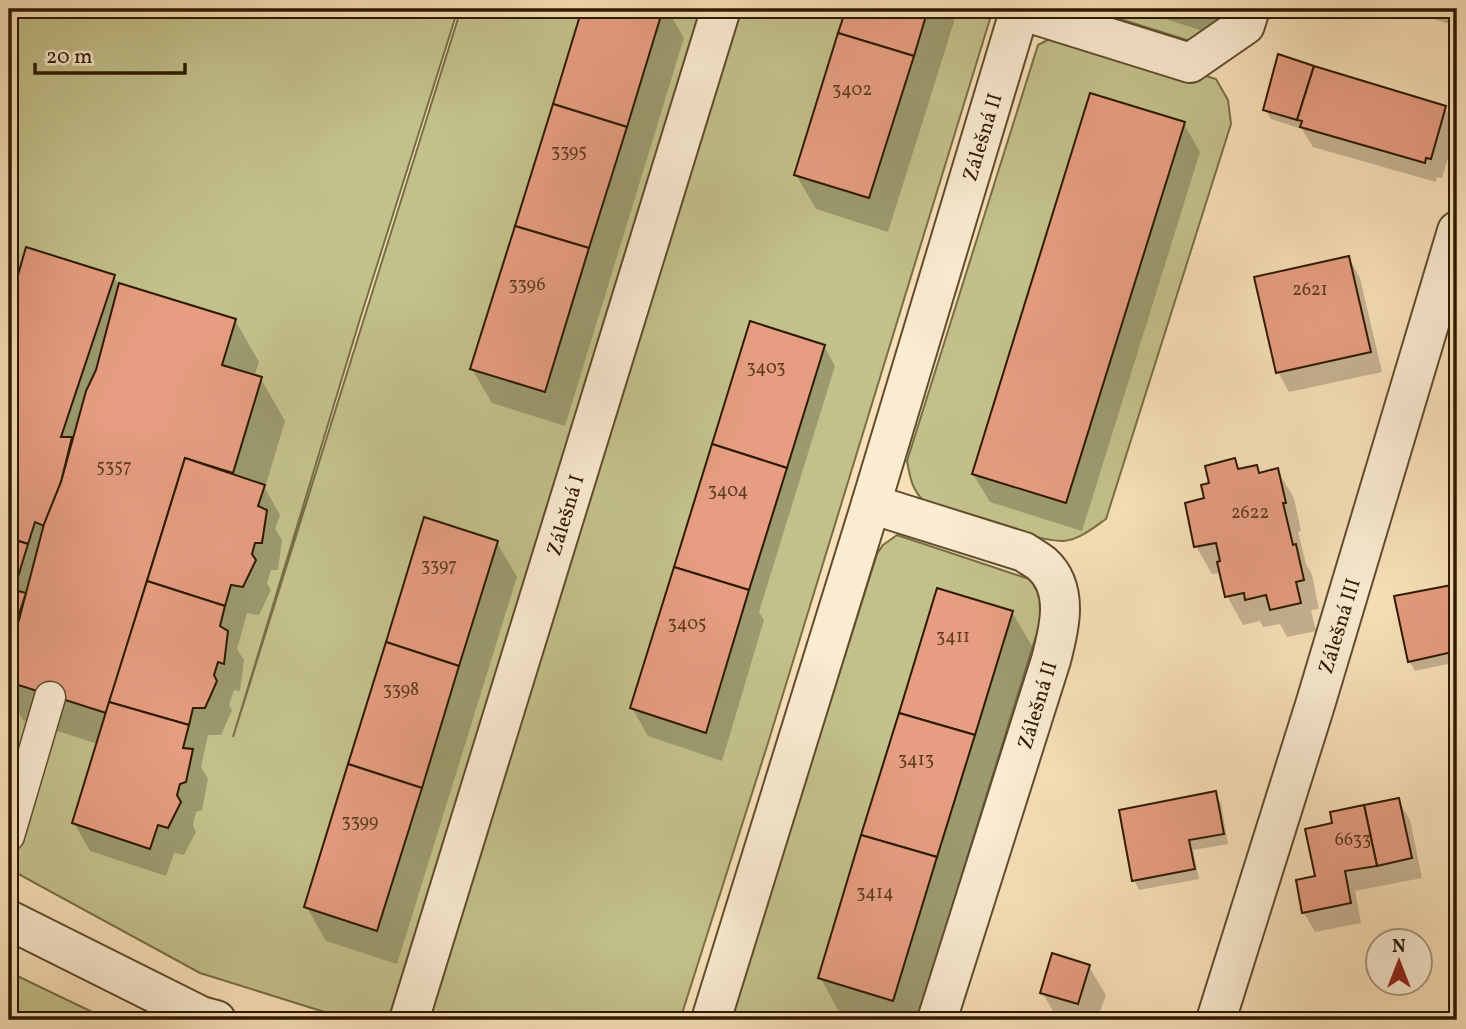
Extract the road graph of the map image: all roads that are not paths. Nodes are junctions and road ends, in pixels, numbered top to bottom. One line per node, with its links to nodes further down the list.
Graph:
1 (721, 9): 10 (street, Zálešná I)
2 (1020, 9): 3 (street, Zálešná II); 5 (street, Zálešná II)
3 (1250, 9)
4 (1457, 232): 13 (street, Zálešná III)
5 (871, 504): 11 (street, Zálešná II); 12 (street, Zálešná II)
6 (50, 697): 7 (lane)
7 (9, 836)
8 (9, 920): 9 (street)
9 (206, 1019)
10 (409, 1020)
11 (710, 1020)
12 (937, 1020)
13 (1216, 1020)

